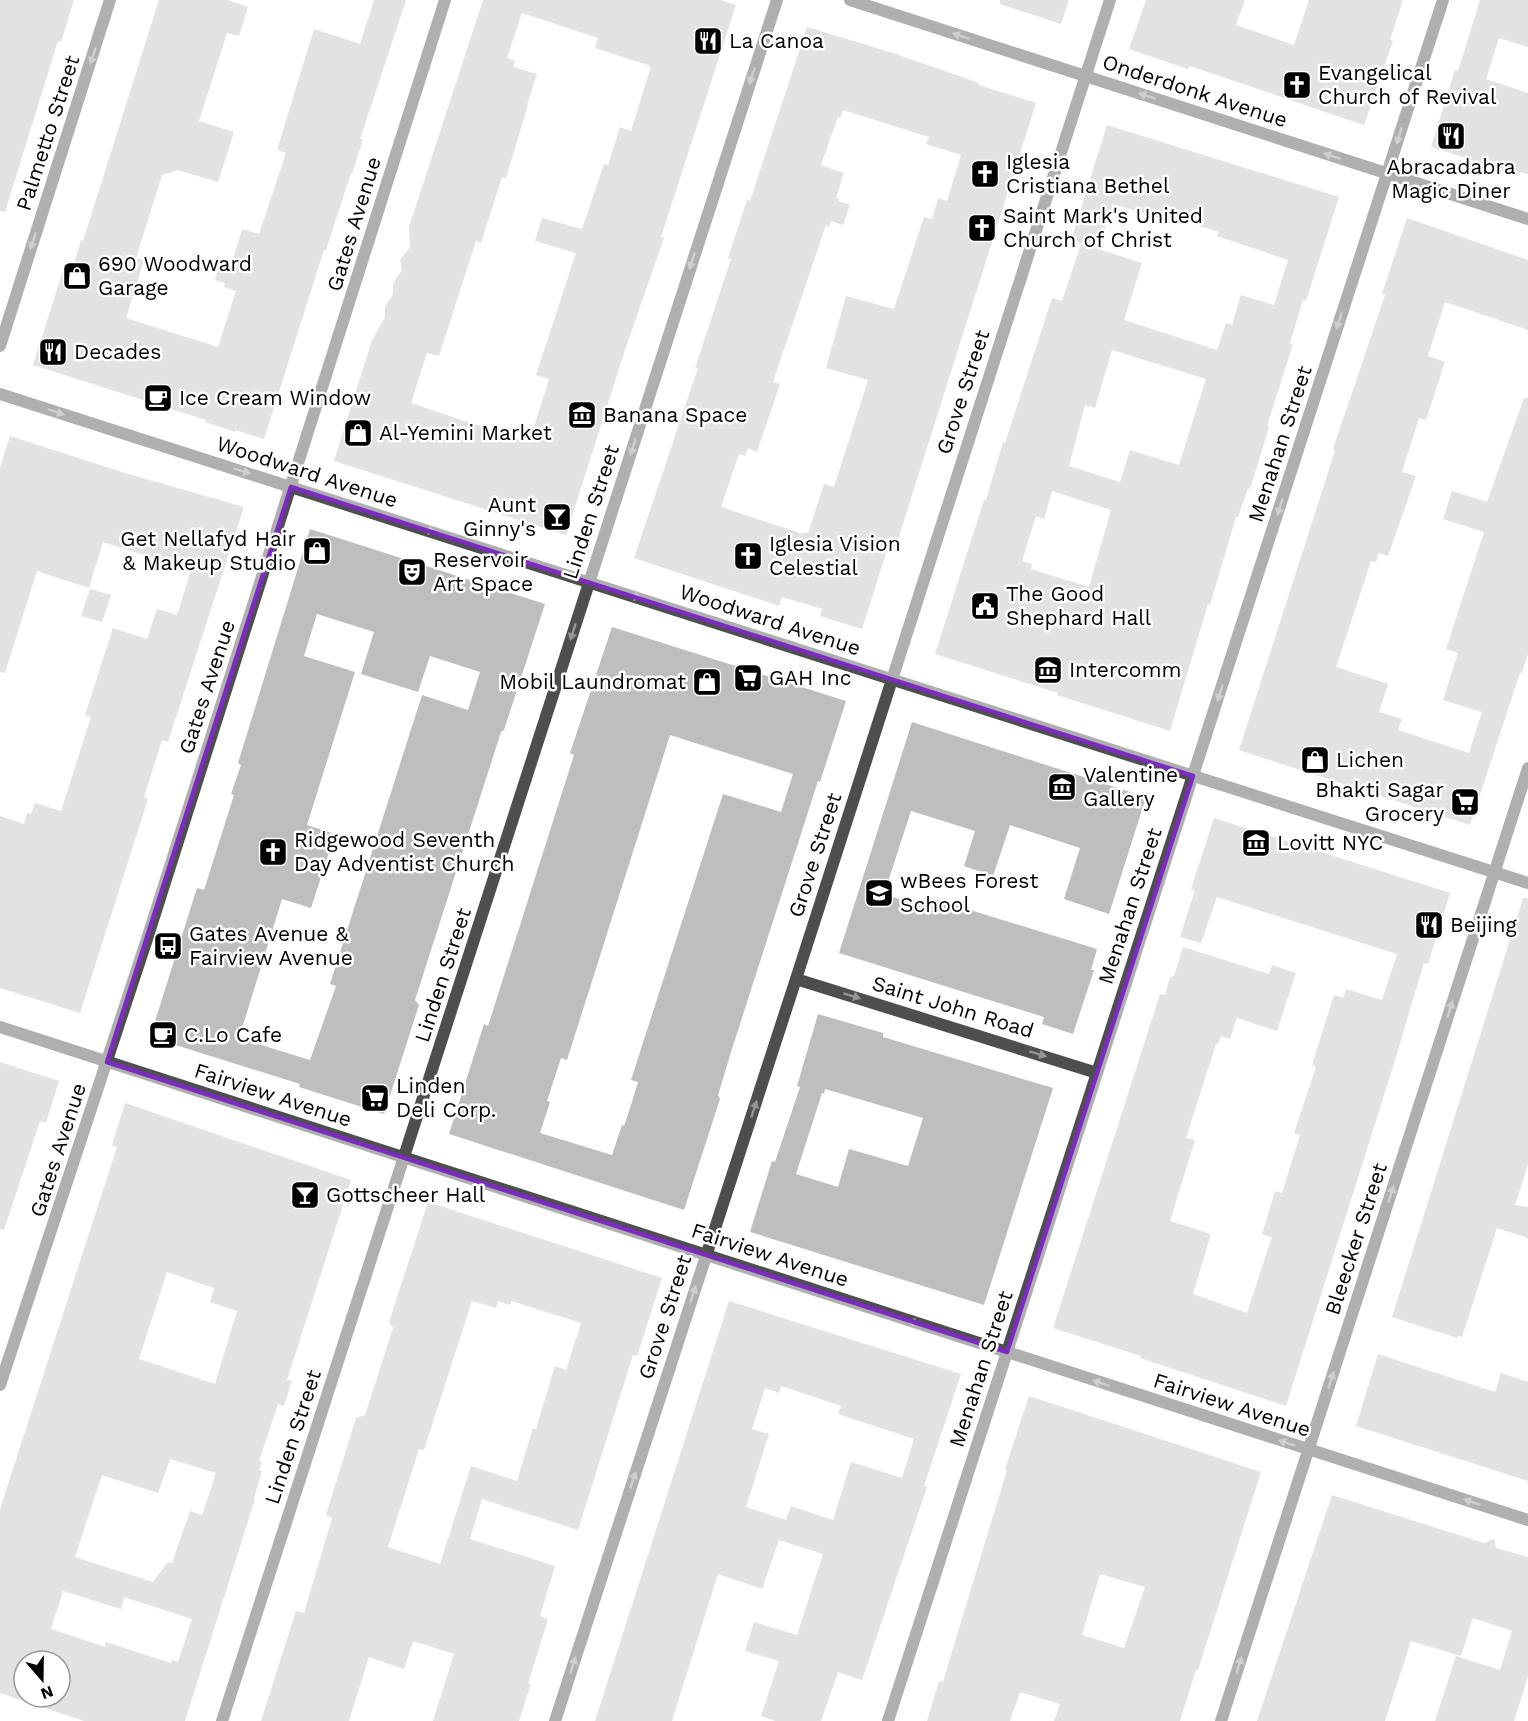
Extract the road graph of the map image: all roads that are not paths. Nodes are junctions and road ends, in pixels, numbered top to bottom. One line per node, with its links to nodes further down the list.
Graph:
1 (110, 0): 10 (street, Palmetto Street, one-way to 10)
2 (445, 0): 12 (street, Gates Avenue)
3 (777, 0): 13 (street, Linden Street, one-way to 13)
4 (850, 0): 7 (street, Onderdonk Avenue, one-way to 4)
5 (1110, 0): 7 (street, Grove Street)
6 (1443, 0): 8 (street, Menahan Street, one-way to 8)
7 (1085, 76): 8 (street, Onderdonk Avenue, one-way to 7); 14 (street, Grove Street)
8 (1387, 173): 9 (street, Onderdonk Avenue); 16 (street, Menahan Street, one-way to 16)
9 (1528, 219)
10 (0, 346)
11 (0, 394): 12 (street, Woodward Avenue, one-way to 12)
12 (291, 487): 13 (street, Woodward Avenue, one-way to 13); 21 (street, Gates Avenue)
13 (589, 582): 14 (street, Woodward Avenue, one-way to 14); 23 (street, Linden Street, one-way to 23)
14 (891, 679): 16 (street, Woodward Avenue); 19 (street, Grove Street)
15 (1528, 768): 17 (street, Bleecker Street)
16 (1193, 776): 17 (street, Woodward Avenue); 22 (street, Menahan Street)
17 (1495, 872): 18 (street, Woodward Avenue); 27 (street, Bleecker Street, one-way to 17)
18 (1528, 883)
19 (796, 979): 22 (street, Saint John Road, one-way to 22); 24 (street, Grove Street, one-way to 19)
20 (0, 1027): 21 (street, Fairview Avenue)
21 (107, 1062): 23 (street, Fairview Avenue); 26 (street, Gates Avenue)
22 (1097, 1073): 25 (street, Menahan Street)
23 (404, 1158): 24 (street, Fairview Avenue); 29 (street, Linden Street)
24 (706, 1254): 25 (street, Fairview Avenue, one-way to 24); 30 (street, Grove Street, one-way to 24)
25 (1007, 1352): 27 (street, Fairview Avenue, one-way to 25); 31 (street, Menahan Street)
26 (0, 1385)
27 (1308, 1449): 28 (street, Fairview Avenue, one-way to 27); 32 (street, Bleecker Street, one-way to 27)
28 (1528, 1520)
29 (222, 1721)
30 (555, 1721)
31 (888, 1721)
32 (1221, 1721)

